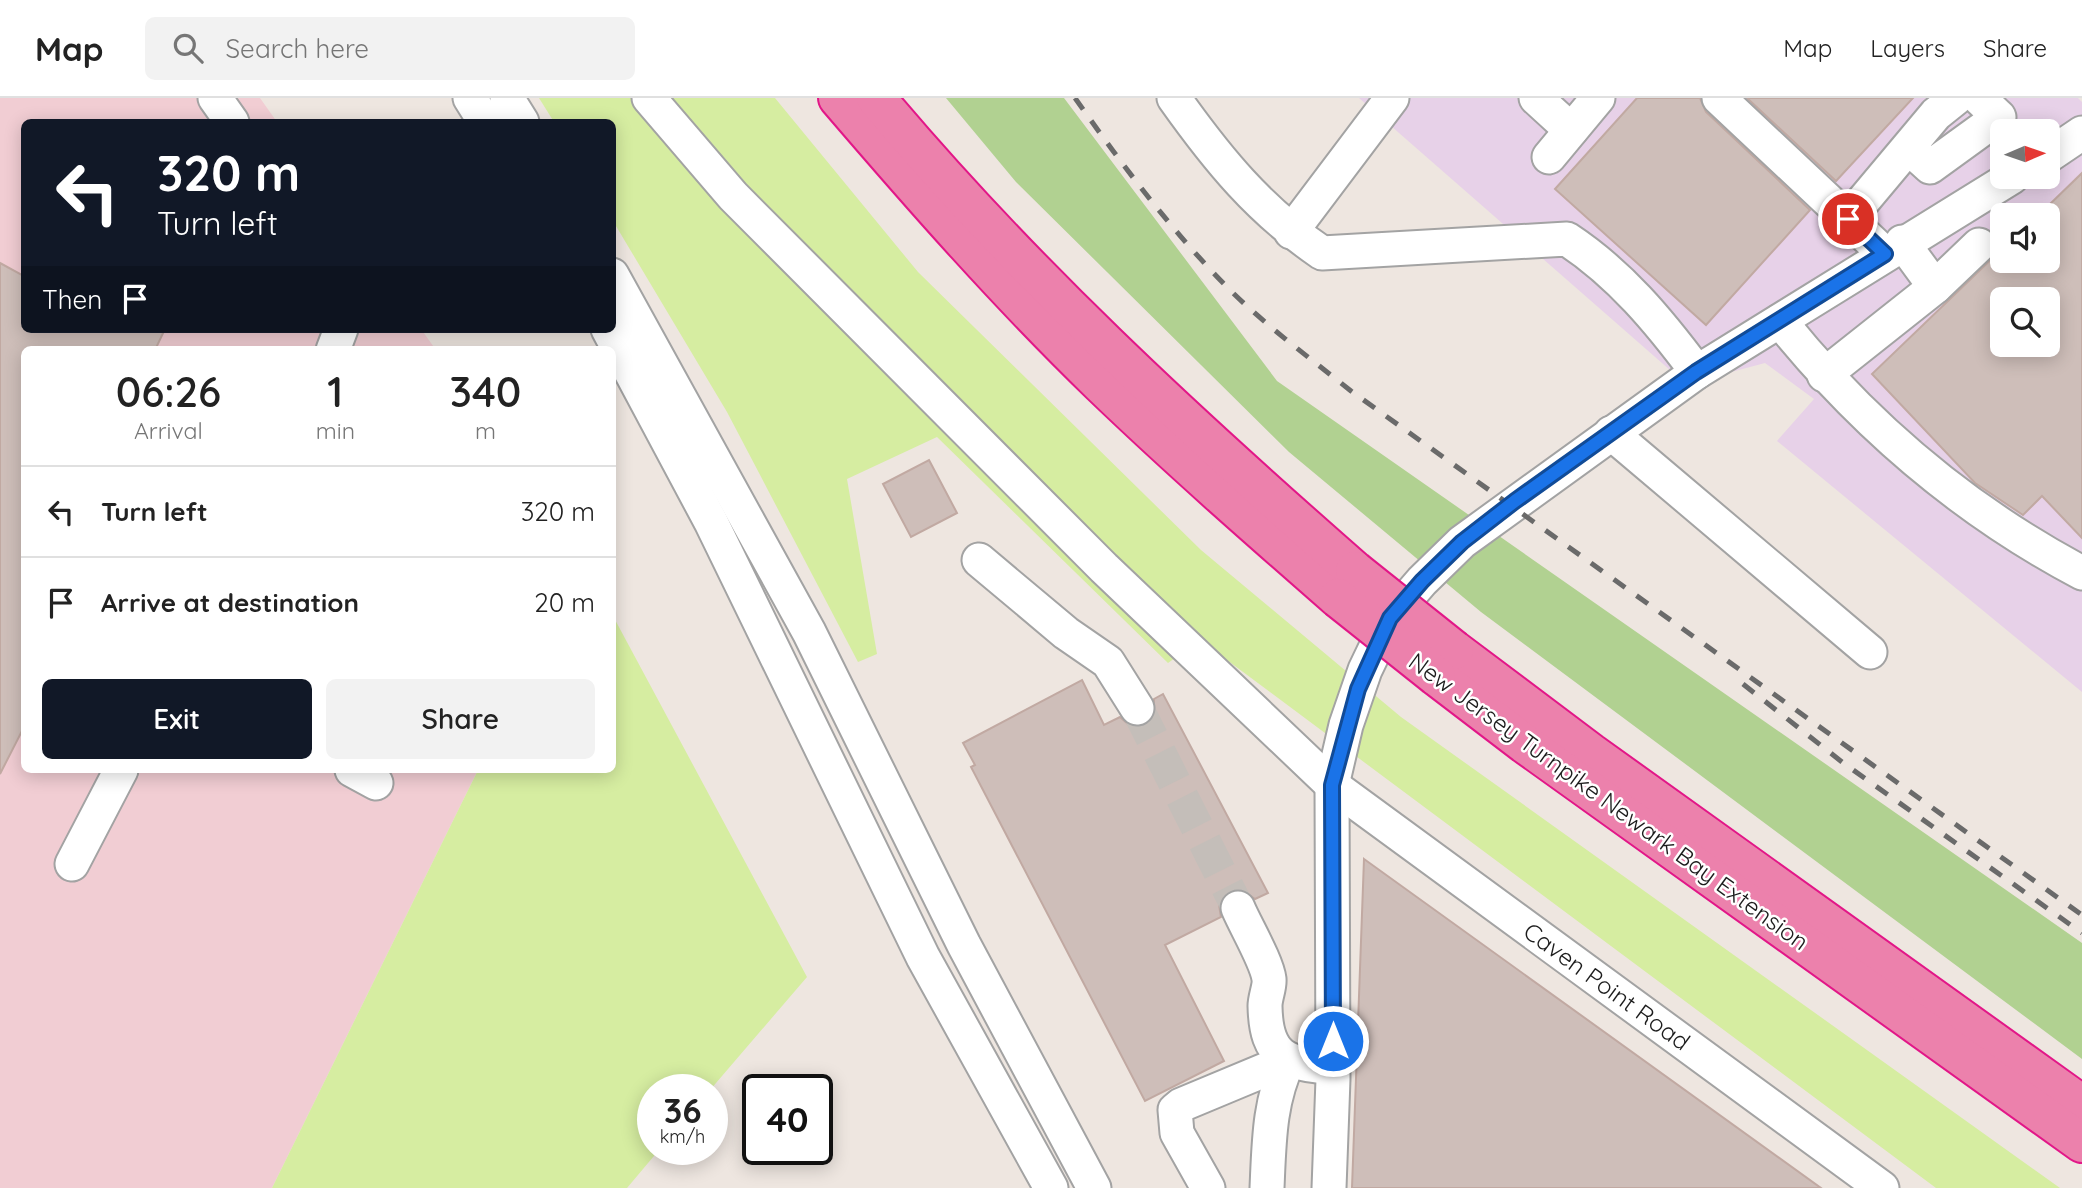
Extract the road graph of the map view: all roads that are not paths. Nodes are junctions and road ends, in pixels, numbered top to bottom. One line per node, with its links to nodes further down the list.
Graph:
1 (215, 98): 14 (street)
2 (470, 98): 15 (street)
3 (507, 98): 16 (street)
4 (649, 98): 41 (street, Caven Point Road)
5 (838, 98): 36 (highway, New Jersey Turnpike Newark Bay Extension)
6 (876, 98): 36 (highway, New Jersey Turnpike Newark Bay Extension)
7 (1174, 98): 24 (street)
8 (1392, 98): 24 (street)
9 (1536, 98): 17 (street)
10 (1598, 98): 17 (street)
11 (1719, 98): 23 (street)
12 (1956, 98): 20 (street)
13 (1979, 98): 20 (street)
14 (230, 119)
15 (483, 119)
16 (520, 119)
17 (1571, 130): 21 (street)
18 (2082, 133): 19 (street)
19 (2060, 147)
20 (1909, 148): 23 (street)
21 (1549, 157)
22 (1992, 189): 26 (street)
23 (1848, 219): 26 (street)
24 (1291, 232): 32 (street)
25 (1979, 245): 28 (street)
26 (1893, 248): 28 (street); 29 (street)
27 (616, 282): 49 (street)
28 (1935, 287): 31 (street)
29 (1780, 321): 31 (street); 32 (street)
30 (610, 333): 48 (street)
31 (1824, 375): 35 (street)
32 (1688, 379): 33 (street)
33 (1612, 433): 37 (street); 41 (street)
34 (979, 560): 39 (street)
35 (2082, 573)
36 (1347, 584): 38 (highway, New Jersey Turnpike Newark Bay Extension, bridge)
37 (1870, 652)
38 (1445, 663): 46 (highway, New Jersey Turnpike Newark Bay Extension); 47 (highway, New Jersey Turnpike Newark Bay Extension)
39 (1137, 708)
40 (119, 773): 42 (street)
41 (1332, 785): 45 (street); 53 (street, Caven Point Road)
42 (72, 864)
43 (1238, 908): 44 (street)
44 (1289, 1060): 45 (street); 50 (street); 51 (street)
45 (1334, 1068): 52 (street)
46 (2082, 1105)
47 (2082, 1143)
48 (1051, 1188)
49 (1094, 1188)
50 (1208, 1188)
51 (1267, 1188)
52 (1329, 1188)
53 (1882, 1188)

